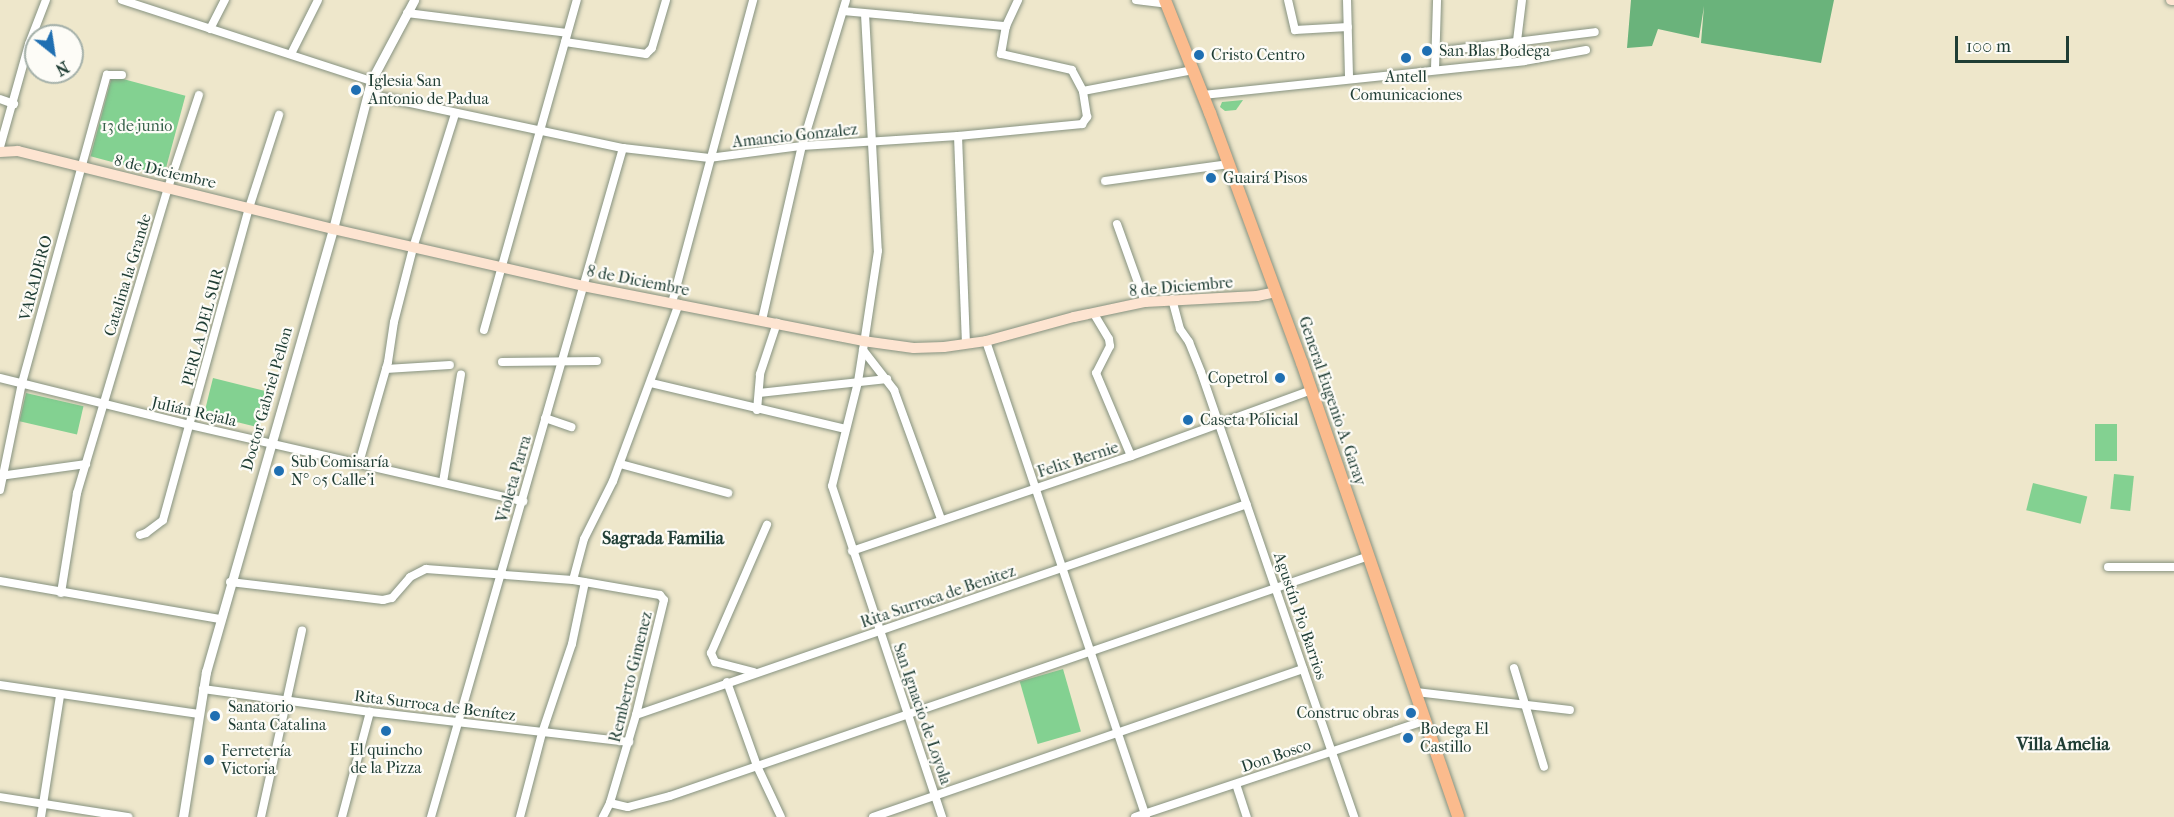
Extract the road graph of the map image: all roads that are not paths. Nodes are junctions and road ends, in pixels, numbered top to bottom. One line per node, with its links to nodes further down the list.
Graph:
1 (46, 0): 40 (street)
2 (122, 0): 22 (street)
3 (225, 0): 22 (street)
4 (318, 0): 28 (street)
5 (414, 0): 18 (street, Doctor Gabriel Pellon)
6 (577, 0): 24 (street)
7 (666, 0): 24 (street)
8 (753, 0): 49 (street)
9 (846, 0): 17 (street)
10 (1018, 0): 20 (street)
11 (1136, 0): 16 (street)
12 (1288, 0): 21 (street)
13 (1347, 0): 21 (street)
14 (1437, 0): 27 (street)
15 (1522, 0): 25 (street)
16 (1166, 2): 31 (main road, General Eugenio A. Garay)
17 (843, 11): 19 (street); 46 (street)
18 (407, 13): 24 (street); 34 (street, Doctor Gabriel Pellon)
19 (865, 14): 20 (street); 45 (street, San Ignacio de Loyola)
20 (1006, 26): 35 (street)
21 (1348, 27): 33 (street)
22 (210, 29): 28 (street)
23 (1595, 32): 25 (street)
24 (566, 38): 43 (street)
25 (1517, 41): 27 (street); 29 (street)
26 (1586, 50): 29 (street)
27 (1436, 52): 30 (street)
28 (291, 54): 34 (street)
29 (1505, 62): 30 (street)
30 (1435, 69): 33 (street)
31 (1193, 70): 35 (street); 38 (main road, General Eugenio A. Garay)
32 (122, 75): 51 (street, VARADERO)
33 (1349, 79): 38 (street)
34 (371, 81): 36 (street, Doctor Gabriel Pellon)
35 (1083, 91): 44 (street, Amancio Gonzalez)
36 (368, 94): 41 (street, Amancio Gonzalez); 56 (street, Doctor Gabriel Pellon)
37 (200, 95): 53 (street, Catalina la Grande)
38 (1203, 95): 50 (main road, General Eugenio A. Garay)
39 (0, 99): 40 (street)
40 (14, 104): 48 (street)
41 (455, 114): 43 (street, Amancio Gonzalez); 57 (street)
42 (279, 115): 54 (street, PERLA DEL SUR)
43 (540, 130): 47 (street, Amancio Gonzalez); 58 (street)
44 (958, 136): 45 (street, Amancio Gonzalez); 69 (street)
45 (870, 142): 46 (street, Amancio Gonzalez); 70 (street, San Ignacio de Loyola)
46 (802, 146): 49 (street, Amancio Gonzalez); 65 (street)
47 (624, 148): 49 (street, Amancio Gonzalez); 59 (street, Violeta Parra)
48 (0, 149): 51 (main road, 8 de Diciembre)
49 (709, 158): 63 (street)
50 (1229, 164): 52 (street); 60 (main road, General Eugenio A. Garay)
51 (80, 168): 53 (main road, 8 de Diciembre); 80 (street, VARADERO)
52 (1105, 181)
53 (168, 188): 54 (main road, 8 de Diciembre); 84 (street, Catalina la Grande)
54 (249, 208): 56 (main road, 8 de Diciembre); 88 (street, PERLA DEL SUR)
55 (1117, 224): 62 (street)
56 (333, 229): 57 (main road, 8 de Diciembre); 91 (street, Doctor Gabriel Pellon)
57 (413, 248): 58 (main road, 8 de Diciembre); 75 (street)
58 (500, 267): 59 (main road, 8 de Diciembre); 67 (street)
59 (583, 286): 63 (main road, 8 de Diciembre); 71 (street, Violeta Parra)
60 (1276, 292): 61 (main road, 8 de Diciembre); 82 (main road, General Eugenio A. Garay)
61 (1172, 299): 62 (main road, 8 de Diciembre); 87 (street, Agustín Pio Barrios)
62 (1145, 302): 64 (main road, 8 de Diciembre)
63 (676, 304): 65 (main road, 8 de Diciembre); 81 (street)
64 (1094, 314): 68 (main road, 8 de Diciembre); 92 (street)
65 (762, 320): 66 (main road, 8 de Diciembre)
66 (777, 323): 70 (main road, 8 de Diciembre); 83 (street)
67 (484, 330)
68 (986, 341): 69 (main road, 8 de Diciembre); 98 (street)
69 (966, 343): 70 (main road, 8 de Diciembre)
70 (863, 345): 78 (street); 79 (street, San Ignacio de Loyola)
71 (561, 360): 72 (street); 73 (street); 86 (street, Violeta Parra)
72 (597, 361)
73 (502, 362)
74 (450, 365): 75 (street)
75 (386, 369): 93 (street)
76 (461, 375): 97 (street)
77 (0, 378): 80 (street, Julián Rejala)
78 (887, 379): 79 (street); 103 (street)
79 (858, 382): 83 (street); 90 (street, San Ignacio de Loyola)
80 (22, 383): 84 (street, Julián Rejala); 96 (street, VARADERO)
81 (651, 383): 85 (street); 95 (street)
82 (1311, 390): 87 (street, Felix Bernie); 107 (main road, General Eugenio A. Garay)
83 (759, 393): 85 (street)
84 (103, 404): 88 (street, Julián Rejala); 94 (street, Catalina la Grande)
85 (757, 410): 90 (street)
86 (545, 418): 89 (street); 101 (street, Violeta Parra)
87 (1219, 424): 92 (street, Felix Bernie); 102 (street, Agustín Pio Barrios)
88 (190, 425): 91 (street, Julián Rejala); 105 (street, PERLA DEL SUR)
89 (571, 427)
90 (846, 429): 106 (street, San Ignacio de Loyola)
91 (270, 444): 93 (street, Julián Rejala); 114 (street, Doctor Gabriel Pellon)
92 (1131, 456): 98 (street, Felix Bernie)
93 (359, 463): 97 (street, Julián Rejala)
94 (86, 464): 96 (street); 117 (street, Catalina la Grande)
95 (620, 464): 100 (street); 112 (street)
96 (1, 476): 99 (street, VARADERO)
97 (443, 482): 101 (street, Julián Rejala)
98 (1035, 488): 103 (street, Felix Bernie); 110 (street)
99 (0, 490)
100 (728, 493)
101 (523, 501): 111 (street, Violeta Parra)
102 (1247, 504): 110 (street, Rita Surroca de Benitez); 116 (street, Agustín Pio Barrios)
103 (941, 519): 106 (street, Felix Bernie)
104 (767, 525): 124 (street)
105 (140, 535)
106 (852, 551): 120 (street, San Ignacio de Loyola)
107 (1369, 556): 116 (street); 128 (main road, General Eugenio A. Garay)
108 (2108, 567): 109 (street)
109 (2174, 567)
110 (1062, 568): 120 (street, Rita Surroca de Benitez); 121 (street)
111 (499, 574): 112 (street, Remberto Gimenez); 114 (street, Remberto Gimenez); 138 (street, Violeta Parra)
112 (573, 580): 115 (street, Remberto Gimenez)
113 (0, 581): 117 (street)
114 (230, 582): 118 (street, Doctor Gabriel Pellon)
115 (585, 582): 136 (street, Remberto Gimenez); 140 (street)
116 (1276, 588): 121 (street); 123 (street, Agustín Pio Barrios)
117 (61, 593): 118 (street)
118 (220, 618): 127 (street, Doctor Gabriel Pellon)
119 (302, 630): 130 (street)
120 (880, 632): 124 (street, Rita Surroca de Benitez); 135 (street, San Ignacio de Loyola)
121 (1090, 651): 135 (street); 139 (street)
122 (1514, 668): 131 (street)
123 (1304, 669): 139 (street); 142 (street, Agustín Pio Barrios)
124 (755, 673): 125 (street, Rita Surroca de Benitez)
125 (727, 682): 136 (street, Rita Surroca de Benitez); 143 (street)
126 (0, 685): 129 (street)
127 (203, 689): 130 (street, Rita Surroca de Benítez); 134 (street, Doctor Gabriel Pellon)
128 (1416, 692): 131 (street); 137 (main road, General Eugenio A. Garay)
129 (60, 695): 134 (street); 148 (street)
130 (285, 699): 133 (street, Rita Surroca de Benítez); 154 (street)
131 (1525, 705): 132 (street); 144 (street)
132 (1570, 710)
133 (370, 712): 138 (street, Rita Surroca de Benítez); 155 (street)
134 (200, 714): 153 (street, Doctor Gabriel Pellon)
135 (908, 714): 143 (street); 146 (street, San Ignacio de Loyola)
136 (636, 715): 141 (street, Remberto Gimenez)
137 (1426, 720): 142 (street, Don Bosco); 165 (main road, General Eugenio A. Garay)
138 (456, 722): 140 (street, Rita Surroca de Benítez); 156 (street, Violeta Parra)
139 (1117, 731): 146 (street); 150 (street)
140 (542, 733): 141 (street, Rita Surroca de Benítez); 157 (street)
141 (629, 742): 149 (street, Remberto Gimenez)
142 (1333, 751): 145 (street, Don Bosco); 164 (street, Agustín Pio Barrios)
143 (757, 766): 149 (street); 159 (street)
144 (1544, 767)
145 (1236, 784): 150 (street, Don Bosco); 163 (street)
146 (935, 795): 160 (street); 161 (street, San Ignacio de Loyola)
147 (0, 797): 148 (street)
148 (43, 803): 151 (street); 152 (street)
149 (610, 803): 158 (street, Remberto Gimenez)
150 (1146, 815): 162 (street, Don Bosco)
151 (41, 817)
152 (128, 817)
153 (183, 817)
154 (261, 817)
155 (342, 817)
156 (431, 817)
157 (520, 817)
158 (603, 817)
159 (781, 817)
160 (873, 817)
161 (942, 817)
162 (1135, 817)
163 (1247, 817)
164 (1354, 817)
165 (1458, 817)

